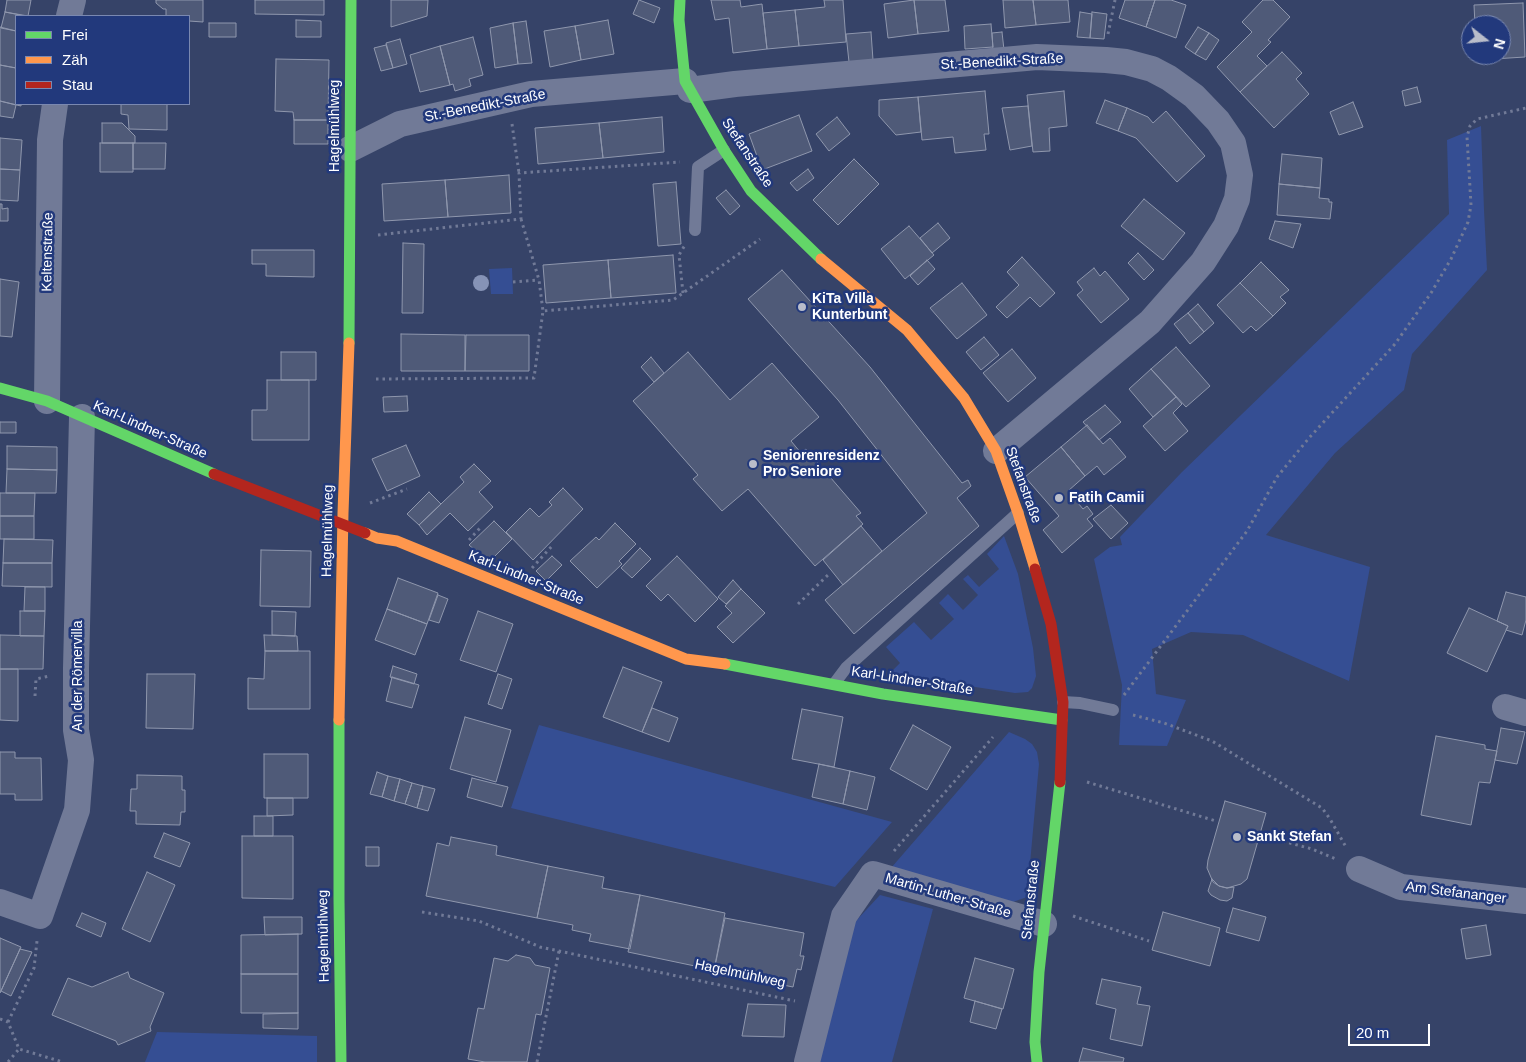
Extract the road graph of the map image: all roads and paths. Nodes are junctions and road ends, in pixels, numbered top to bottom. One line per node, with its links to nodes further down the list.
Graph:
1 (73, 0): 5 (street)
2 (351, 0): 11 (street, Hagelmühlweg)
3 (680, 0): 7 (street, Stefanstraße)
4 (1115, 0): 6 (path)
5 (69, 15)
6 (1106, 60): 7 (street, St.-Benedikt-Straße); 27 (street, St.-Benedikt-Straße)
7 (688, 85): 8 (street, St.-Benedikt-Straße); 12 (street, Stefanstraße)
8 (509, 99): 11 (street, St.-Benedikt-Straße); 14 (path)
9 (55, 105): 25 (street, Keltenstraße)
10 (1526, 108): 35 (path)
11 (350, 149): 18 (street, Hagelmühlweg)
12 (724, 150): 13 (lane); 16 (street, Stefanstraße)
13 (698, 167): 14 (path); 17 (lane)
14 (519, 174): 15 (path)
15 (521, 220): 18 (path); 19 (path)
16 (783, 223): 21 (path); 27 (street, Stefanstraße)
17 (694, 230): 21 (path)
18 (350, 238): 23 (street, Hagelmühlweg)
19 (539, 280): 20 (path); 22 (path)
20 (513, 282)
21 (683, 293): 22 (path)
22 (543, 311): 23 (path)
23 (348, 379): 30 (street, Hagelmühlweg)
24 (0, 388): 25 (street, Karl-Lindner-Straße)
25 (46, 401): 26 (street, Karl-Lindner-Straße)
26 (82, 417): 30 (street, Karl-Lindner-Straße); 47 (street, An der Römervilla)
27 (996, 451): 29 (street, Stefanstraße)
28 (407, 490): 30 (path)
29 (1018, 513): 33 (lane); 34 (street, Stefanstraße)
30 (343, 519): 33 (street, Karl-Lindner-Straße); 56 (street, Hagelmühlweg)
31 (829, 574): 32 (path)
32 (798, 604)
33 (834, 684): 36 (street, Karl-Lindner-Straße)
34 (1063, 702): 35 (lane); 37 (street, Stefanstraße)
35 (1113, 710): 41 (path)
36 (1014, 712): 37 (street, Karl-Lindner-Straße); 42 (path)
37 (1062, 720): 38 (street, Stefanstraße)
38 (1061, 772): 39 (path); 46 (street, Stefanstraße)
39 (1216, 821)
40 (1264, 836): 41 (path)
41 (1360, 869): 43 (street, Am Stefananger)
42 (873, 874): 46 (street, Martin-Luther-Straße); 50 (street, Martin-Luther-Straße)
43 (1526, 901)
44 (0, 902): 47 (street)
45 (422, 912): 49 (path, Hagelmühlweg)
46 (1045, 915): 48 (path); 59 (street, Stefanstraße)
47 (40, 916): 52 (path)
48 (1149, 940)
49 (559, 951): 50 (path, Hagelmühlweg); 57 (path)
50 (821, 1006): 58 (street, Martin-Luther-Straße)
51 (0, 1019): 52 (path)
52 (8, 1022): 53 (path)
53 (19, 1049): 54 (path); 55 (path)
54 (9, 1061)
55 (63, 1062)
56 (342, 1062)
57 (537, 1062)
58 (807, 1062)
59 (1037, 1062)

